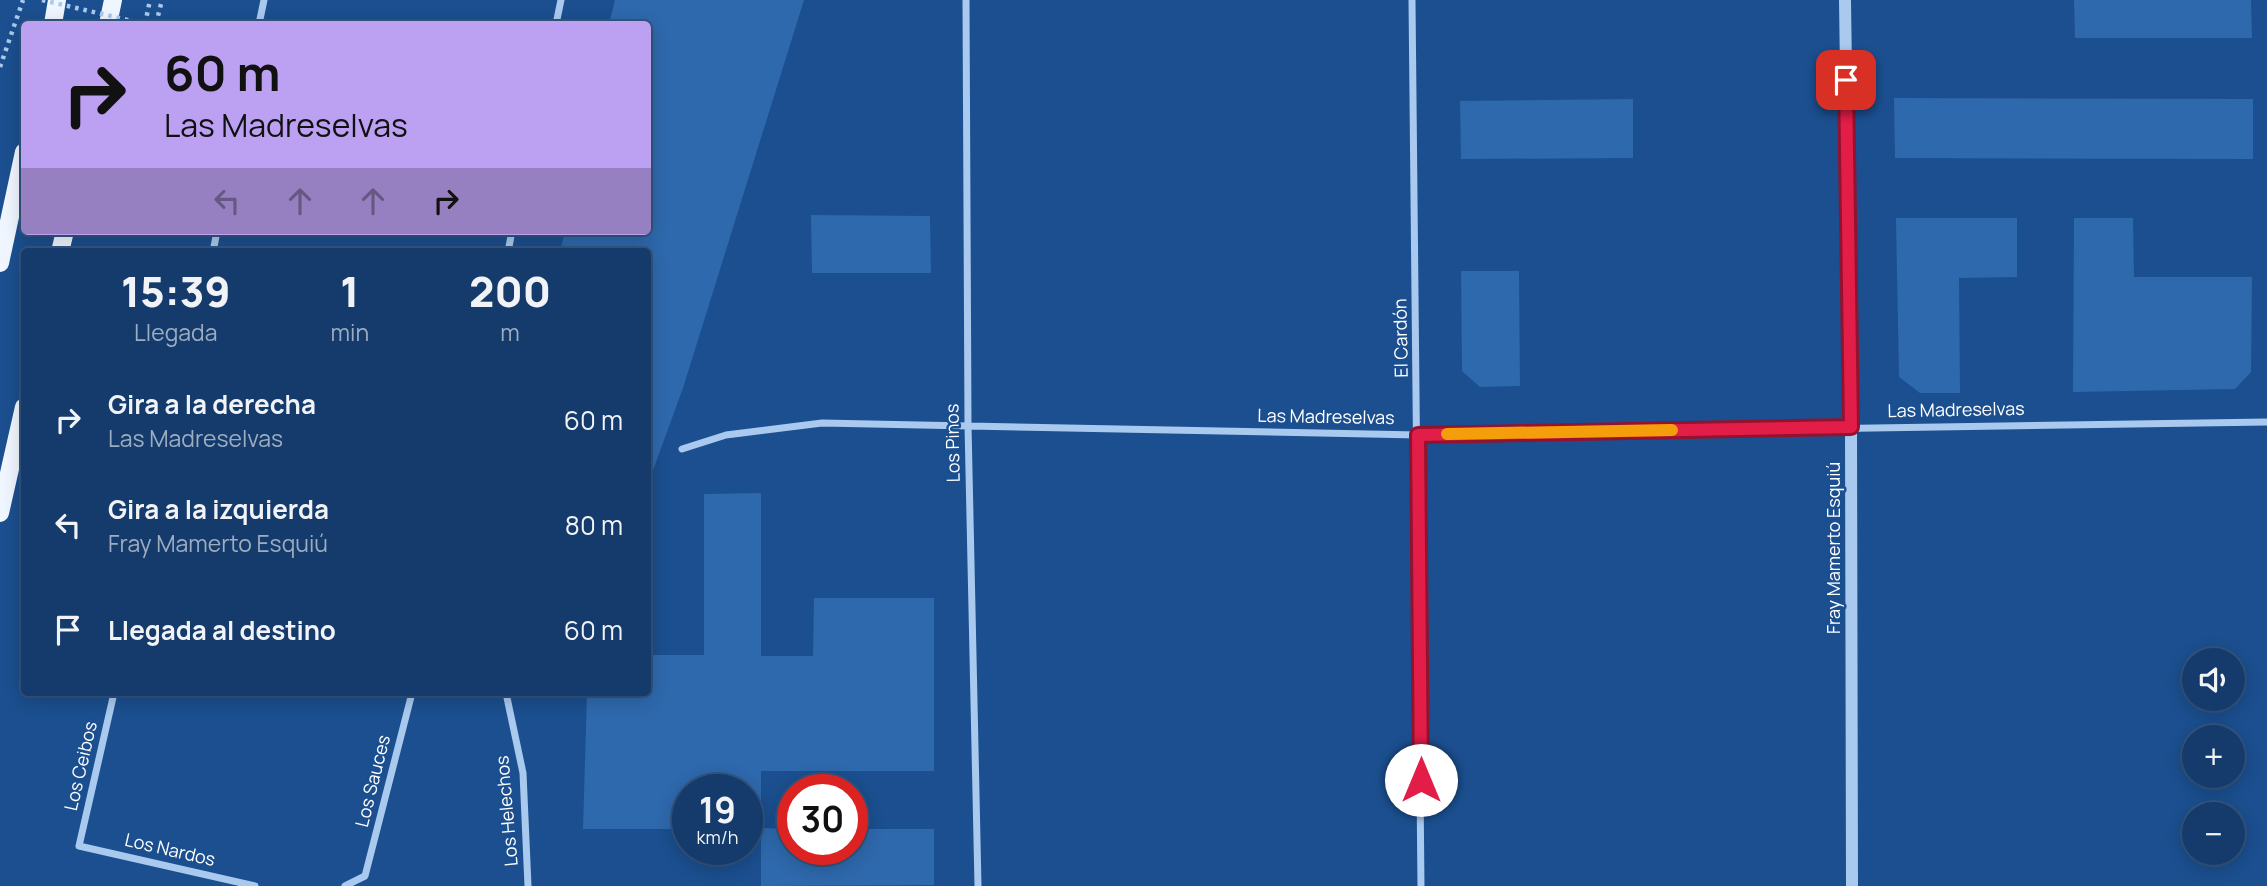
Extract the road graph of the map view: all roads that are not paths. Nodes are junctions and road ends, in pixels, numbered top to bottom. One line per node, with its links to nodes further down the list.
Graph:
1 (57, 0): 8 (main road)
2 (113, 0): 9 (main road)
3 (264, 0): 10 (street)
4 (561, 0): 11 (street)
5 (966, 0): 16 (street, Los Pinos)
6 (1412, 0): 18 (street, El Cardón)
7 (1845, 0): 17 (street, Fray Mamerto Esquiú)
8 (54, 21)
9 (109, 21)
10 (260, 21)
11 (557, 21)
12 (21, 166): 13 (main road)
13 (0, 263)
14 (21, 420): 20 (main road)
15 (2267, 422): 17 (street, Las Madreselvas)
16 (968, 425): 18 (street, Las Madreselvas); 19 (street, Las Madreselvas); 28 (street, Los Pinos)
17 (1851, 427): 18 (street, Las Madreselvas); 30 (street, Fray Mamerto Esquiú)
18 (1418, 435): 29 (street, El Cardón)
19 (682, 449)
20 (0, 513)
21 (113, 696): 24 (street, Los Ceibos)
22 (410, 696): 26 (street, Los Sauces)
23 (507, 696): 27 (street, Los Helechos)
24 (79, 846): 25 (street, Los Nardos)
25 (255, 886)
26 (345, 886)
27 (528, 886)
28 (978, 886)
29 (1422, 886)
30 (1852, 886)

